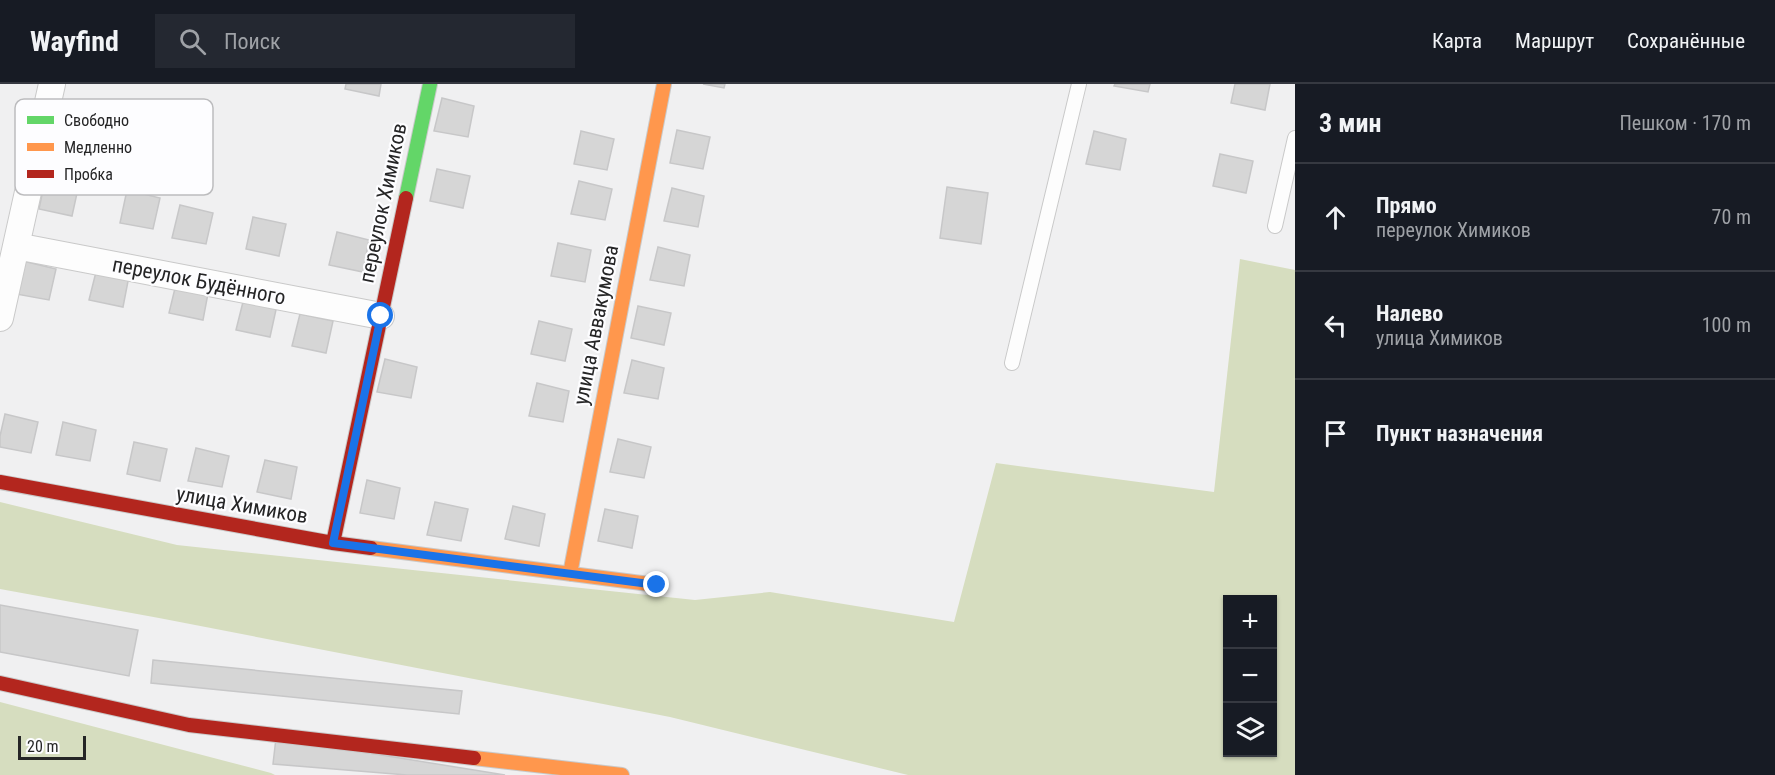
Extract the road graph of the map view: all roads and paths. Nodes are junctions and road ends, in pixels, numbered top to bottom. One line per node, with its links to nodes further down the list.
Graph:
1 (52, 84): 5 (street)
2 (430, 84): 10 (street, переулок Химиков)
3 (663, 84): 15 (street, улица Аввакумова)
4 (1079, 84): 12 (lane)
5 (49, 99)
6 (1295, 138): 8 (lane)
7 (27, 195): 9 (street)
8 (1275, 226)
9 (16, 246): 10 (street, переулок Будённого); 11 (street)
10 (381, 316): 14 (street, переулок Химиков)
11 (0, 318)
12 (1012, 363)
13 (0, 482): 14 (street, улица Химиков)
14 (333, 543): 15 (street, улица Химиков)
15 (570, 574): 16 (street, улица Химиков)
16 (657, 585)
17 (0, 683): 18 (street)
18 (622, 775)

